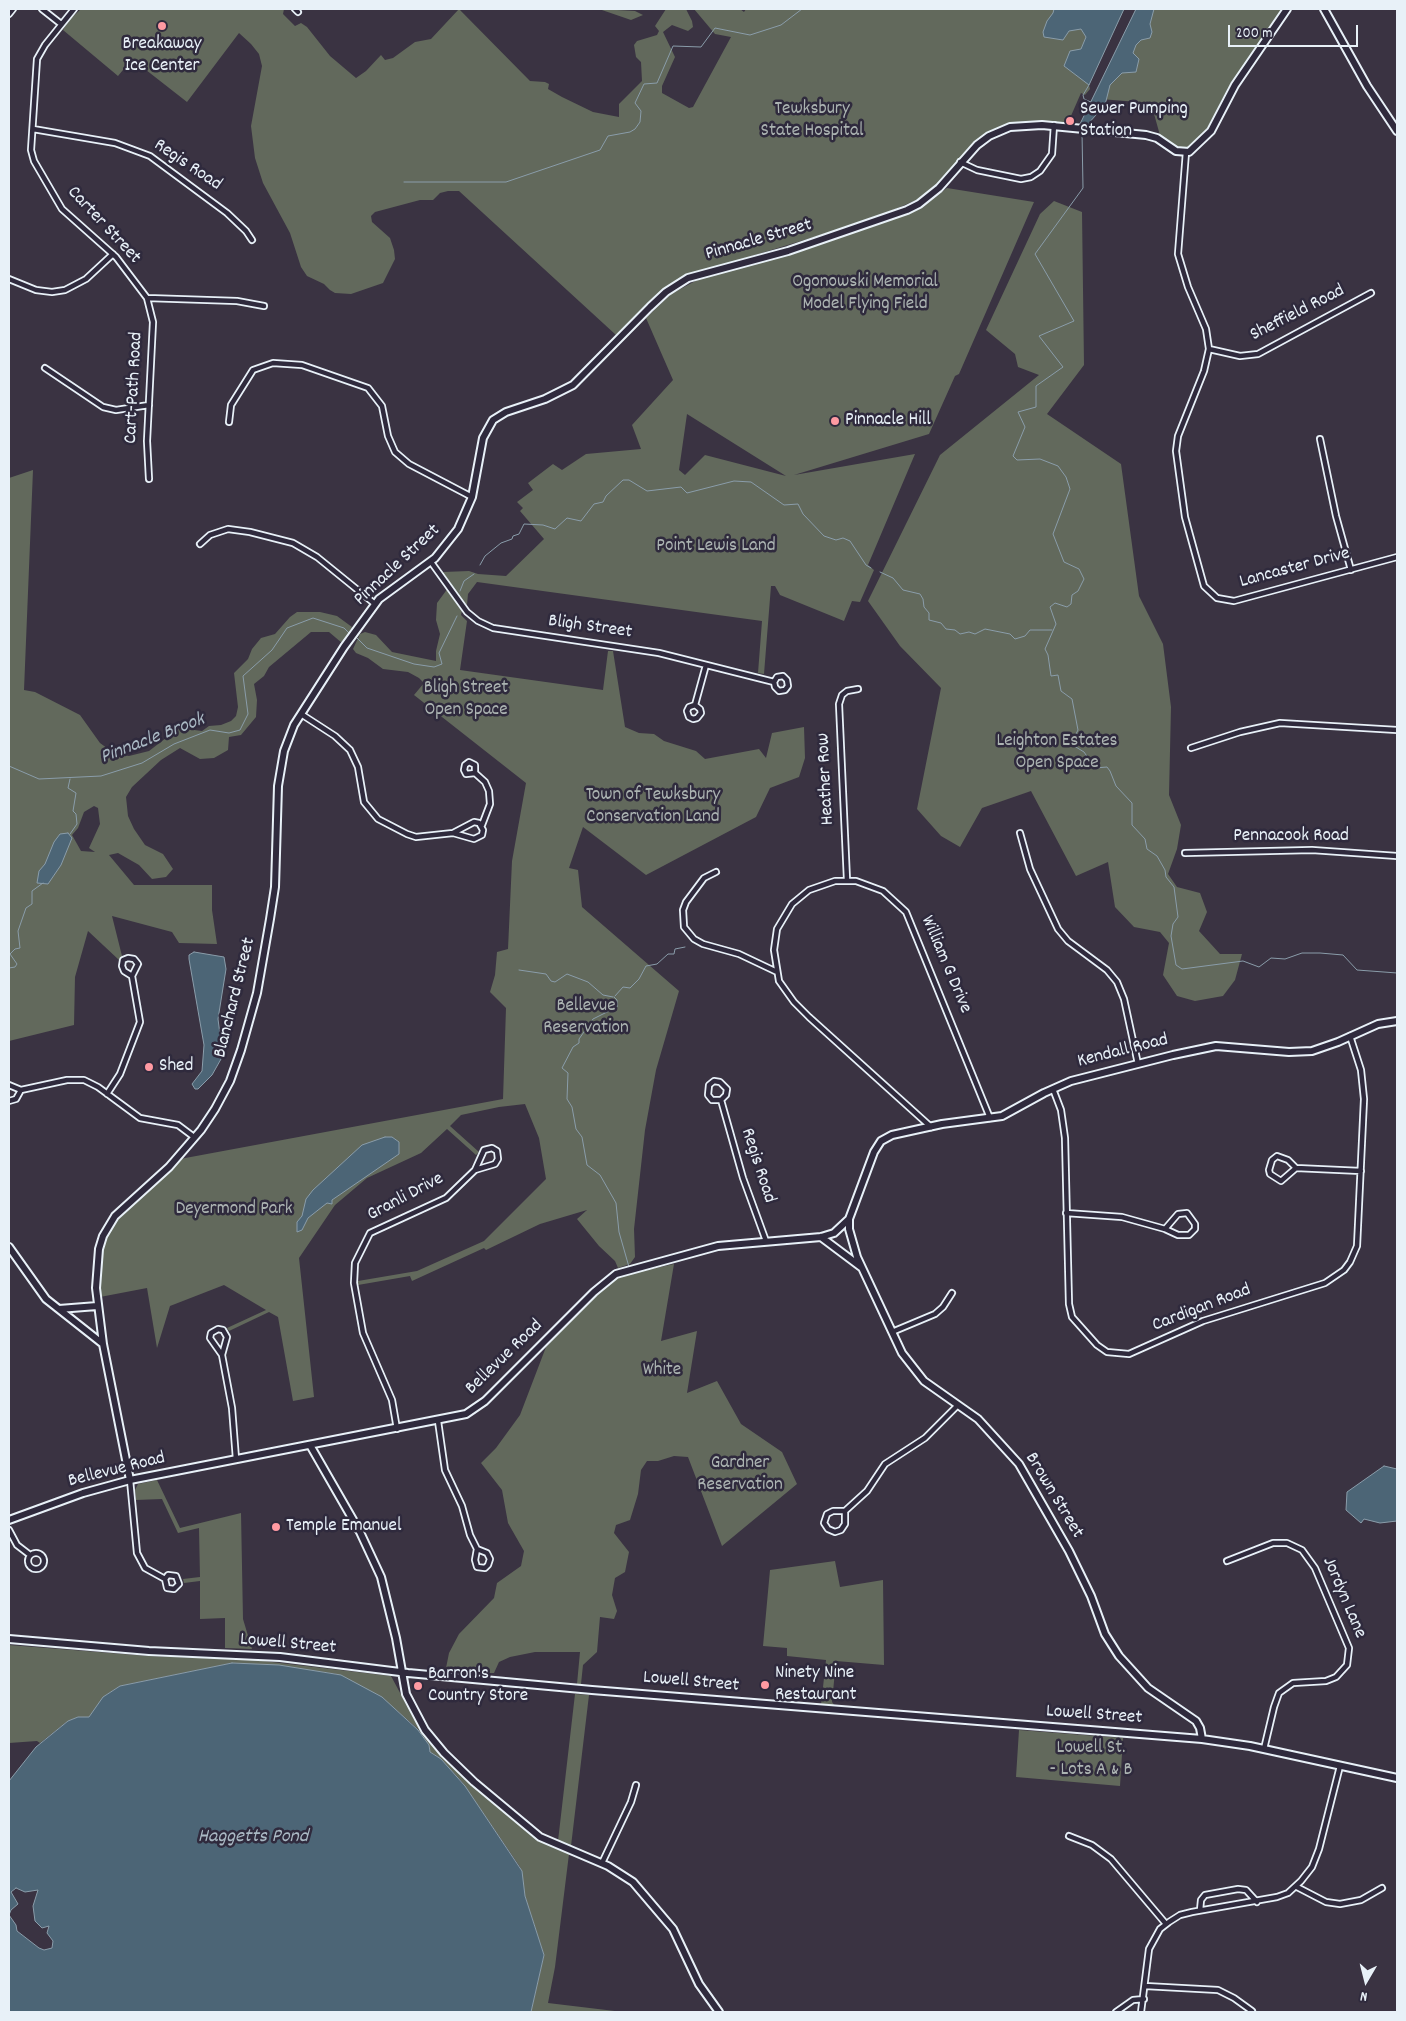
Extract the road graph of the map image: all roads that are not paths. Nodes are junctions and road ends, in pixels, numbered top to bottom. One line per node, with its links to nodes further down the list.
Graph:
1 (13, 9): 6 (street)
2 (42, 9): 7 (street)
3 (74, 9): 7 (street, Carter Street)
4 (1287, 9): 11 (street)
5 (1324, 9): 10 (street)
6 (9, 14)
7 (61, 24): 9 (street, Carter Street)
8 (1054, 125): 11 (street, Pinnacle Street); 12 (street, Pinnacle Street); 12 (street)
9 (33, 129): 13 (street, Regis Road); 14 (street, Carter Street)
10 (1397, 131)
11 (1186, 152): 19 (street, Lancaster Drive)
12 (960, 162): 25 (street, Pinnacle Street)
13 (252, 240)
14 (113, 254): 15 (street); 17 (street, Carter Street)
15 (9, 279)
16 (1371, 293): 19 (street, Sheffield Road)
17 (147, 298): 18 (street); 21 (street, Cart-Path Road)
18 (264, 306)
19 (1209, 349): 29 (street, Lancaster Drive)
20 (45, 368): 21 (street)
21 (149, 405): 24 (street, Cart-Path Road)
22 (229, 422): 25 (street)
23 (1320, 439): 29 (street)
24 (149, 479)
25 (472, 497): 28 (street, Pinnacle Street)
26 (200, 544): 30 (street)
27 (1397, 557): 29 (street, Lancaster Drive)
28 (431, 562): 30 (street, Pinnacle Street); 31 (street, Bligh Street)
29 (1351, 570)
30 (376, 604): 32 (street, Pinnacle Street)
31 (706, 665): 33 (street, Bligh Street); 35 (street)
32 (323, 680): 36 (street, Blanchard Street)
33 (774, 682)
34 (858, 689): 46 (street, Heather Row)
35 (695, 705)
36 (301, 714): 41 (street); 60 (street, Blanchard Street)
37 (1397, 730): 38 (street)
38 (1191, 748)
39 (475, 773): 40 (street)
40 (482, 825): 41 (street); 41 (street)
41 (453, 833)
42 (1020, 833): 51 (street)
43 (1185, 853): 44 (street, Pennacook Road)
44 (1397, 856)
45 (716, 872): 47 (street)
46 (847, 880): 47 (street, William G Drive); 58 (street, William G Drive)
47 (777, 972): 59 (street, William G Drive)
48 (132, 976): 55 (street)
49 (1397, 1021): 50 (street, Kendall Road)
50 (1350, 1036): 51 (street, Kendall Road); 63 (street, Cardigan Road)
51 (1138, 1064): 53 (street, Kendall Road)
52 (9, 1085): 54 (street)
53 (1053, 1089): 58 (street, Kendall Road); 64 (street, Cardigan Road)
54 (21, 1090): 55 (street); 57 (street)
55 (107, 1094): 60 (street)
56 (721, 1100): 56 (street, Regis Road); 68 (street, Regis Road)
57 (9, 1101)
58 (990, 1118): 59 (street, Kendall Road)
59 (931, 1127): 65 (street, Kendall Road)
60 (194, 1137): 72 (street, Blanchard Street)
61 (1296, 1168): 61 (street); 63 (street)
62 (475, 1170): 62 (street, Granli Drive); 79 (street, Granli Drive)
63 (1361, 1171): 64 (street, Cardigan Road)
64 (1066, 1213): 66 (street)
65 (850, 1219): 67 (street, Bellevue Road); 70 (street, Brown Street)
66 (1165, 1229): 66 (street)
67 (820, 1237): 68 (street, Bellevue Road); 70 (street)
68 (766, 1240): 78 (street, Bellevue Road)
69 (9, 1247): 73 (street)
70 (862, 1268): 74 (street, Brown Street)
71 (952, 1293): 74 (street)
72 (96, 1306): 73 (street); 75 (street, Blanchard Street)
73 (59, 1309): 75 (street)
74 (892, 1332): 77 (street, Brown Street)
75 (103, 1344): 82 (street, Blanchard Street)
76 (222, 1355): 76 (street); 81 (street)
77 (958, 1406): 83 (street); 92 (street, Brown Street)
78 (438, 1421): 79 (street, Bellevue Road); 86 (street)
79 (397, 1429): 80 (street, Bellevue Road)
80 (310, 1445): 81 (street, Bellevue Road); 91 (street)
81 (236, 1459): 82 (street, Bellevue Road)
82 (130, 1480): 84 (street, Bellevue Road); 89 (street)
83 (845, 1510): 83 (street)
84 (9, 1520)
85 (9, 1530): 87 (street)
86 (476, 1549): 86 (street)
87 (30, 1555)
88 (1227, 1561): 93 (street, Jordyn Lane)
89 (165, 1579)
90 (9, 1639): 91 (street, Lowell Street)
91 (402, 1672): 92 (street, Lowell Street); 98 (street)
92 (1202, 1739): 93 (street, Lowell Street)
93 (1264, 1749): 94 (street, Lowell Street)
94 (1340, 1766): 95 (street, Lowell Street); 99 (street)
95 (1397, 1778)
96 (636, 1785): 98 (street)
97 (1070, 1836): 103 (street)
98 (602, 1863): 107 (street)
99 (1297, 1887): 100 (street); 101 (street)
100 (1382, 1888)
101 (1257, 1902): 102 (street); 102 (street)
102 (1200, 1910): 103 (street)
103 (1166, 1924): 104 (street)
104 (1145, 1986): 105 (street); 106 (street)
105 (1144, 1999): 108 (street); 109 (street)
106 (1252, 2011)
107 (719, 2012)
108 (1116, 2012)
109 (1141, 2012)

